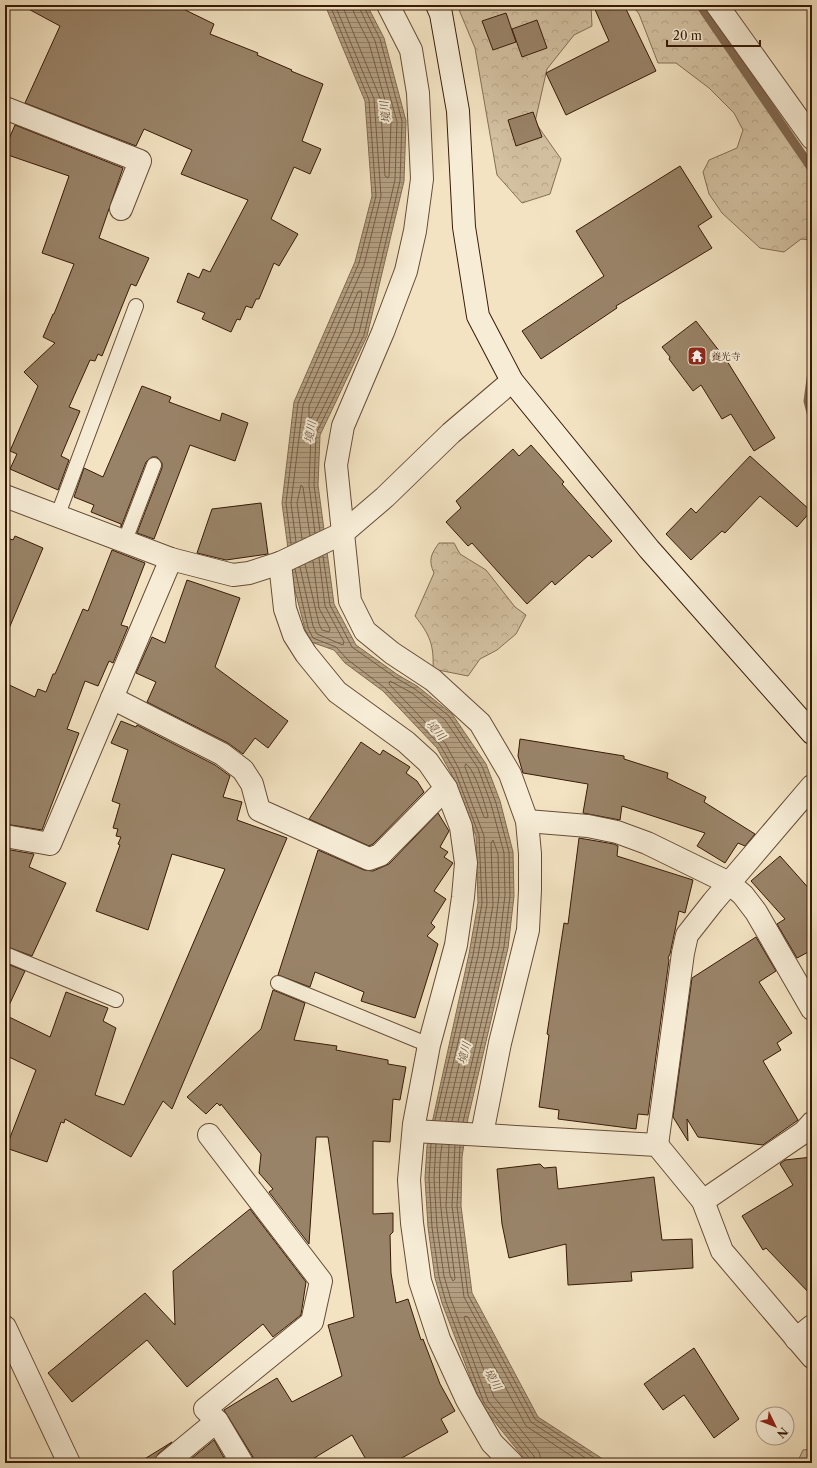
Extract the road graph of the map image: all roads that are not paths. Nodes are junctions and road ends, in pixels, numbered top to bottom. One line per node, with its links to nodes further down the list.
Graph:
1 (388, 5): 12 (street)
2 (437, 5): 8 (street)
3 (717, 5): 5 (street)
4 (5, 108): 6 (street)
5 (812, 138)
6 (121, 209)
7 (136, 306): 11 (lane)
8 (512, 382): 12 (street); 17 (street)
9 (154, 465): 13 (lane)
10 (5, 496): 11 (street)
11 (57, 517): 13 (street)
12 (343, 533): 15 (street); 20 (street)
13 (124, 543): 14 (street)
14 (171, 559): 15 (street); 16 (street)
15 (280, 563): 19 (street)
16 (112, 698): 19 (street); 21 (street)
17 (812, 733)
18 (812, 786): 22 (street)
19 (446, 788): 27 (street)
20 (526, 821): 22 (street); 30 (street)
21 (5, 836)
22 (729, 883): 26 (street); 32 (street)
23 (5, 954): 25 (lane)
24 (278, 983): 27 (lane)
25 (116, 1000)
26 (812, 1009)
27 (429, 1045): 29 (street)
28 (812, 1123): 33 (street)
29 (414, 1131): 30 (street); 41 (street)
30 (482, 1134): 32 (street)
31 (209, 1135): 37 (street)
32 (657, 1145): 33 (street)
33 (703, 1201): 35 (street)
34 (5, 1327): 38 (street)
35 (804, 1332): 36 (street)
36 (812, 1357)
37 (217, 1421): 39 (street); 40 (street)
38 (69, 1463)
39 (166, 1463)
40 (242, 1463)
41 (512, 1463)

